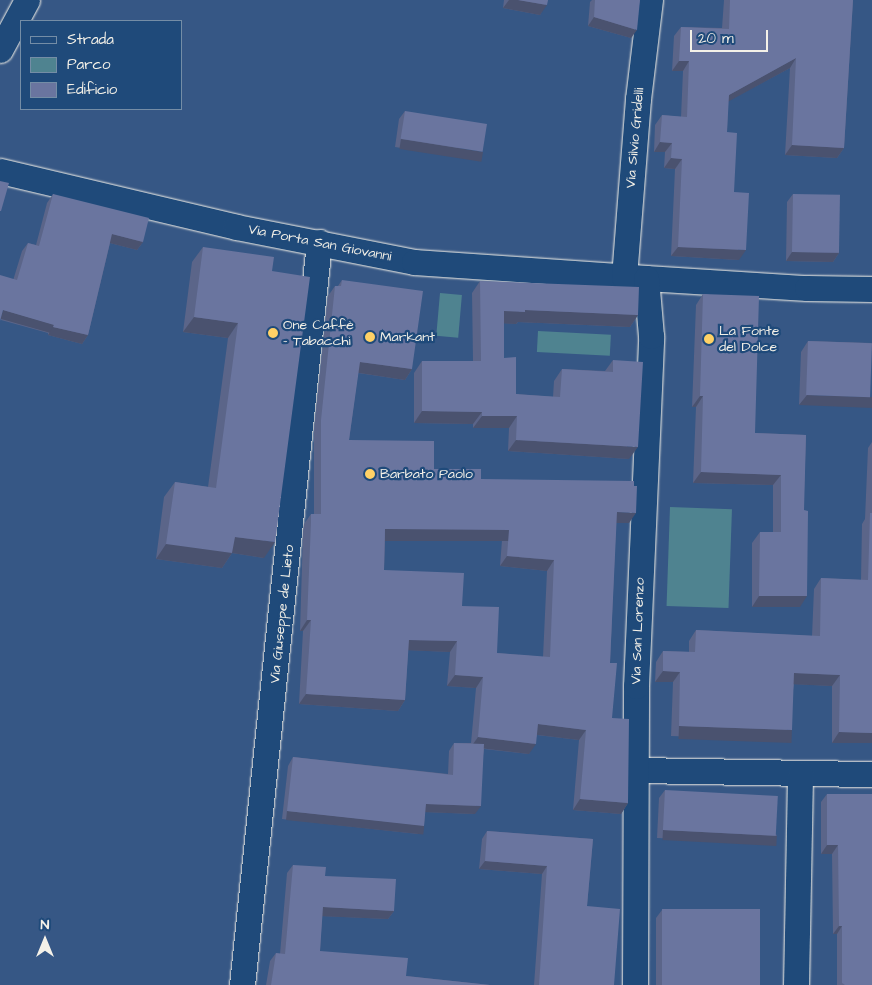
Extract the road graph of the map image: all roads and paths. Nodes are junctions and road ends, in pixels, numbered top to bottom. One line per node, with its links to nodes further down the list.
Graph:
1 (27, 0): 3 (street)
2 (650, 0): 6 (street, Via Silvio Gridelli)
3 (0, 50)
4 (0, 171): 5 (street, Via Porta San Giovanni)
5 (319, 242): 6 (street, Via Porta San Giovanni); 11 (street, Via Giuseppe de Lieto)
6 (635, 277): 7 (street, Via Porta San Giovanni); 8 (street, Via San Lorenzo)
7 (872, 288)
8 (637, 770): 9 (street); 12 (street, Via San Lorenzo)
9 (800, 774): 10 (street); 13 (street)
10 (872, 774)
11 (242, 985)
12 (635, 985)
13 (796, 985)

